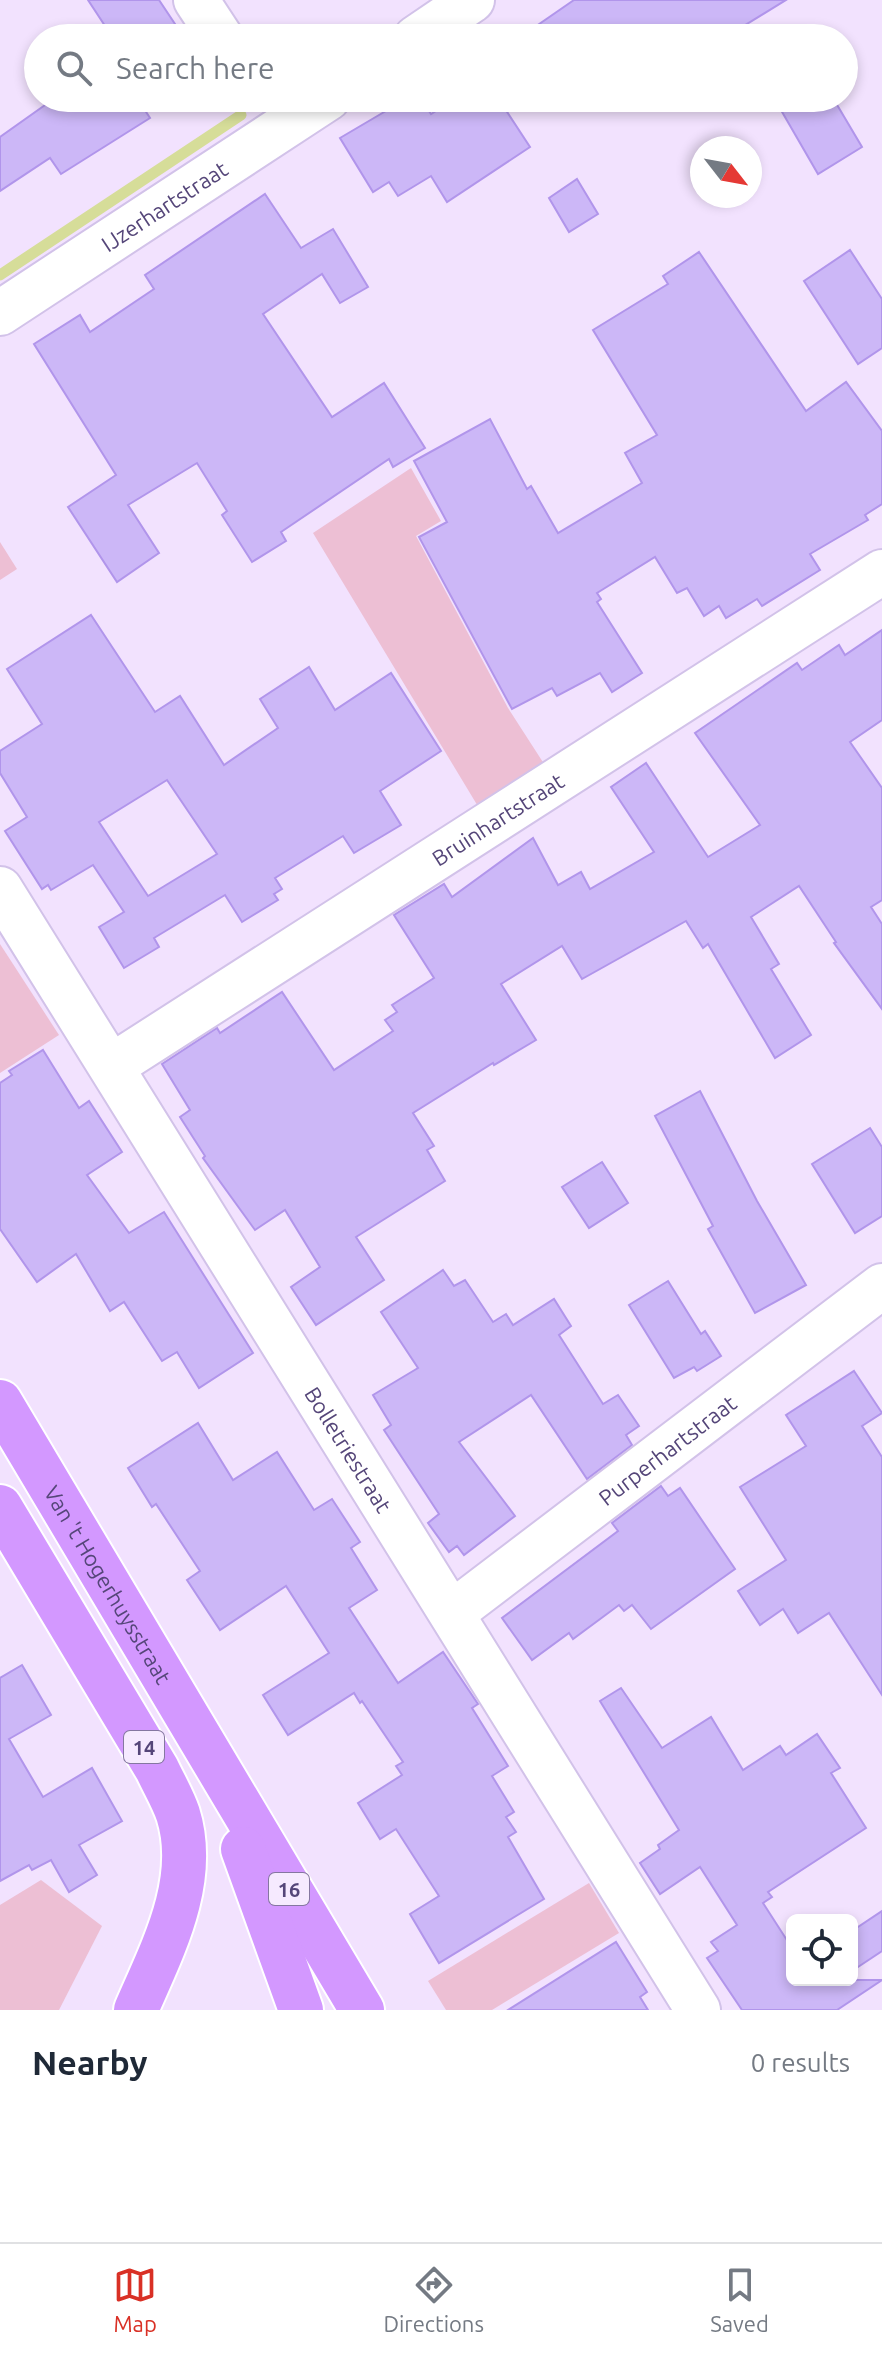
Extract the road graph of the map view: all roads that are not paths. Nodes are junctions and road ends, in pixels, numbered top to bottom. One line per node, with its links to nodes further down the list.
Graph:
1 (196, 0): 3 (street)
2 (472, 0): 4 (street)
3 (212, 24)
4 (437, 24)
5 (271, 114): 6 (street, IJzerhartstraat)
6 (0, 313)
7 (882, 572): 9 (street, Bruinhartstraat)
8 (0, 889): 9 (street, Bolletriestraat)
9 (112, 1066): 13 (street, Bolletriestraat)
10 (882, 1286): 13 (street, Purperhartstraat)
11 (0, 1402): 14 (main road, Van 't Hogerhuysstraat / 14)
12 (0, 1507): 15 (main road, 14)
13 (452, 1613): 18 (street, Bolletriestraat)
14 (216, 1767): 16 (main road, Van 't Hogerhuysstraat / 14); 17 (main road, Van 't Hogerhuysstraat / 16)
15 (136, 2010)
16 (301, 2010)
17 (362, 2010)
18 (698, 2010)

